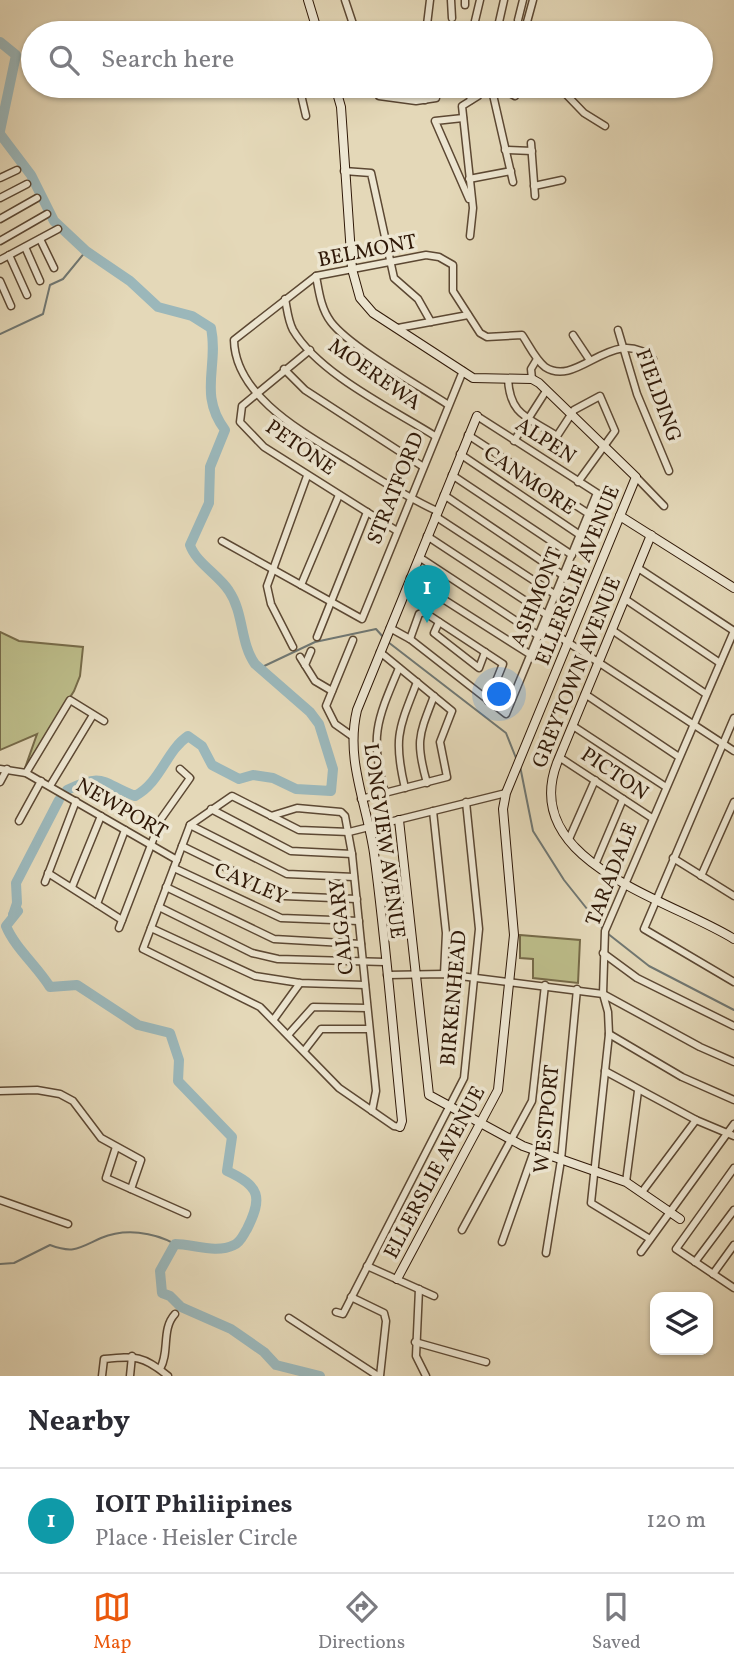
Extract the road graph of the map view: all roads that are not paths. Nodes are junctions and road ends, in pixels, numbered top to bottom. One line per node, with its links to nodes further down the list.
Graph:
1 (307, 0): 11 (street)
2 (345, 0): 12 (street)
3 (430, 0): 13 (street)
4 (452, 0): 9 (street)
5 (479, 0): 14 (street)
6 (504, 0): 15 (street)
7 (523, 0): 10 (street)
8 (533, 0): 16 (street)
9 (452, 18)
10 (518, 20)
11 (314, 21)
12 (352, 21)
13 (427, 21)
14 (475, 21)
15 (499, 21)
16 (527, 21)
17 (302, 98): 25 (street)
18 (338, 98): 32 (street)
19 (402, 98): 23 (street)
20 (436, 98): 23 (street)
21 (496, 98): 29 (street)
22 (570, 98): 27 (street)
23 (425, 100)
24 (471, 100): 26 (street)
25 (306, 117)
26 (463, 118): 35 (street); 43 (street)
27 (605, 126)
28 (531, 143): 30 (street)
29 (505, 150): 30 (street); 33 (street)
30 (532, 151): 39 (street)
31 (17, 170): 34 (street)
32 (344, 171): 53 (street); 55 (street)
33 (511, 171): 35 (street); 37 (street)
34 (0, 178)
35 (469, 178): 43 (street)
36 (562, 180): 39 (street)
37 (513, 182)
38 (27, 184): 41 (street)
39 (534, 187): 40 (street)
40 (535, 196)
41 (0, 198)
42 (37, 198): 45 (street)
43 (473, 208): 47 (street)
44 (47, 214): 49 (street)
45 (0, 219)
46 (58, 229): 48 (street)
47 (470, 236)
48 (40, 239): 50 (street); 54 (street)
49 (0, 240)
50 (25, 247): 51 (street); 58 (street)
51 (9, 256): 52 (street); 59 (street)
52 (0, 260)
53 (390, 262): 55 (street, BELMONT); 62 (street, BELMONT); 63 (street)
54 (54, 268)
55 (352, 269): 56 (street, BELMONT); 64 (street)
56 (316, 276): 60 (street, BELMONT); 78 (street)
57 (0, 281): 61 (street)
58 (40, 281)
59 (27, 295)
60 (285, 299): 68 (street, MOEREWA); 77 (street, BELMONT)
61 (11, 306)
62 (468, 315): 63 (street); 69 (street)
63 (431, 322): 64 (street)
64 (398, 328): 73 (street)
65 (618, 330): 67 (street, FIELDING)
66 (573, 335): 70 (street)
67 (623, 349): 70 (street); 71 (street); 88 (street, FIELDING)
68 (310, 350): 72 (street, PETONE); 83 (street, MOEREWA)
69 (537, 359): 70 (street); 75 (street)
70 (589, 359)
71 (653, 359)
72 (284, 369): 77 (street, PETONE); 87 (street)
73 (463, 370): 74 (street); 78 (street, STRATFORD)
74 (508, 379): 75 (street); 81 (street)
75 (532, 379): 76 (street)
76 (546, 391): 79 (street); 81 (street)
77 (257, 393): 90 (street, PETONE); 96 (street, BELMONT)
78 (447, 404): 83 (street, STRATFORD)
79 (570, 415): 81 (street); 85 (street); 85 (street)
80 (477, 416): 82 (street, LONGVIEW AVENUE); 84 (street, ALPEN)
81 (529, 418): 84 (street)
82 (468, 435): 86 (street, LONGVIEW AVENUE); 100 (street)
83 (435, 436): 87 (street, STRATFORD)
84 (514, 441): 92 (street, ALPEN)
85 (603, 447): 91 (street); 92 (street)
86 (460, 454): 89 (street, LONGVIEW AVENUE); 103 (street, CANMORE)
87 (422, 466): 96 (street, STRATFORD)
88 (670, 471)
89 (452, 475): 95 (street, LONGVIEW AVENUE); 107 (street)
90 (307, 476): 94 (street, PETONE); 110 (street)
91 (636, 477): 97 (street); 101 (street, ELLERSLIE AVENUE)
92 (578, 482): 93 (street, ALPEN)
93 (597, 493): 100 (street, ASHMONT)
94 (339, 495): 98 (street, PETONE); 113 (street)
95 (444, 495): 99 (street, LONGVIEW AVENUE); 111 (street)
96 (410, 499): 99 (street, BELMONT); 102 (street, STRATFORD)
97 (664, 506)
98 (367, 512): 102 (street, PETONE); 117 (street)
99 (436, 513): 105 (street, LONGVIEW AVENUE); 115 (street, BELMONT)
100 (589, 514): 103 (street, ASHMONT)
101 (620, 516): 104 (street); 128 (street, ELLERSLIE AVENUE)
102 (397, 531): 117 (street, STRATFORD)
103 (580, 535): 107 (street, ASHMONT)
104 (651, 535): 109 (street, GREYTOWN AVENUE); 114 (street)
105 (427, 536): 108 (street, LONGVIEW AVENUE); 118 (street)
106 (222, 541): 110 (street)
107 (572, 555): 111 (street, ASHMONT)
108 (419, 557): 112 (street, LONGVIEW AVENUE); 124 (street)
109 (638, 568): 116 (street, GREYTOWN AVENUE); 123 (street)
110 (273, 569): 113 (street); 129 (street)
111 (564, 576): 115 (street, ASHMONT)
112 (410, 578): 121 (street, LONGVIEW AVENUE); 133 (street)
113 (301, 585): 117 (street)
114 (734, 588)
115 (556, 595): 118 (street, ASHMONT)
116 (625, 599): 122 (street, GREYTOWN AVENUE); 136 (street)
117 (331, 602): 125 (street)
118 (547, 615): 120 (street, ASHMONT)
119 (439, 622): 126 (street); 132 (street); 132 (street)
120 (543, 626): 124 (street, ASHMONT); 128 (street)
121 (390, 628): 126 (street); 131 (street, LONGVIEW AVENUE)
122 (612, 631): 135 (street, GREYTOWN AVENUE); 142 (street)
123 (734, 631): 136 (street, TARADALE)
124 (539, 636): 133 (street, ASHMONT)
125 (317, 637)
126 (410, 639): 144 (street)
127 (353, 640): 140 (street)
128 (569, 642): 135 (street); 166 (street, ELLERSLIE AVENUE)
129 (293, 647)
130 (311, 651): 137 (street)
131 (380, 652): 138 (street); 150 (street, LONGVIEW AVENUE)
132 (485, 652): 144 (street)
133 (531, 655): 144 (street, ASHMONT)
134 (300, 657): 137 (street)
135 (598, 662): 141 (street, GREYTOWN AVENUE); 148 (street)
136 (720, 663): 142 (street, TARADALE)
137 (305, 665): 140 (street)
138 (400, 668): 139 (street); 165 (street)
139 (417, 682): 143 (street); 164 (street)
140 (332, 691): 150 (street)
141 (585, 694): 149 (street, GREYTOWN AVENUE); 154 (street)
142 (706, 694): 148 (street, TARADALE)
143 (434, 696): 161 (street); 161 (street)
144 (488, 701)
145 (93, 715): 147 (street); 157 (street); 162 (street)
146 (734, 718): 151 (street)
147 (104, 720)
148 (693, 725): 151 (street); 154 (street, TARADALE)
149 (573, 726): 153 (street, GREYTOWN AVENUE); 163 (street)
150 (352, 736): 167 (street, LONGVIEW AVENUE)
151 (722, 744): 152 (street); 187 (street)
152 (734, 751)
153 (559, 757): 158 (street, PICTON); 183 (street, GREYTOWN AVENUE)
154 (679, 757): 163 (street, TARADALE)
155 (4, 769): 157 (street, NEWPORT); 160 (street)
156 (180, 769): 184 (street)
157 (26, 773): 159 (street, NEWPORT)
158 (595, 780): 168 (street, PICTON); 183 (street)
159 (41, 781): 162 (street, NEWPORT); 178 (street)
160 (0, 782)
161 (427, 782): 164 (street)
162 (50, 786): 169 (street, NEWPORT)
163 (666, 787): 176 (street, TARADALE)
164 (405, 788): 165 (street)
165 (385, 793): 167 (street)
166 (506, 793): 170 (street); 217 (street, ELLERSLIE AVENUE)
167 (361, 799): 180 (street, LONGVIEW AVENUE)
168 (623, 799): 176 (street, PICTON); 189 (street)
169 (76, 801): 174 (street, NEWPORT); 191 (street)
170 (466, 802): 173 (street); 216 (street, BIRKENHEAD)
171 (734, 802): 192 (street)
172 (211, 809): 175 (street); 179 (street); 186 (street)
173 (433, 811): 177 (street); 214 (street)
174 (101, 816): 181 (street, NEWPORT); 197 (street)
175 (271, 816): 182 (street); 182 (street)
176 (652, 818): 196 (street, TARADALE)
177 (399, 820): 180 (street); 213 (street)
178 (19, 821)
179 (190, 825): 185 (street); 193 (street)
180 (369, 826): 182 (street); 211 (street, LONGVIEW AVENUE)
181 (125, 830): 184 (street, NEWPORT); 202 (street)
182 (349, 832): 186 (street, CALGARY)
183 (569, 839): 189 (street, GREYTOWN AVENUE)
184 (151, 845): 188 (street, NEWPORT); 204 (street)
185 (183, 846): 188 (street); 200 (street)
186 (352, 854): 193 (street, CALGARY)
187 (673, 858): 192 (street); 201 (street)
188 (177, 860): 190 (street)
189 (595, 865): 196 (street, GREYTOWN AVENUE)
190 (174, 867): 198 (street); 205 (street, CAYLEY)
191 (48, 873): 194 (street); 197 (street)
192 (701, 876): 199 (street)
193 (354, 877): 200 (street, CALGARY)
194 (45, 882)
195 (734, 883): 199 (street)
196 (624, 884): 201 (street, GREYTOWN AVENUE); 210 (street, TARADALE)
197 (72, 887): 202 (street)
198 (166, 887): 203 (street); 209 (street)
199 (732, 895)
200 (357, 899): 205 (street, CALGARY)
201 (655, 899): 208 (street, GREYTOWN AVENUE); 218 (street)
202 (97, 904): 204 (street)
203 (159, 907): 207 (street); 212 (street)
204 (122, 920): 206 (street)
205 (359, 921): 209 (street, CALGARY)
206 (119, 928)
207 (151, 928): 219 (street); 225 (street)
208 (734, 939)
209 (361, 944): 212 (street, CALGARY)
210 (603, 953): 223 (street, TARADALE); 226 (street)
211 (385, 962): 212 (street); 215 (street, LONGVIEW AVENUE)
212 (363, 964): 220 (street, CALGARY)
213 (416, 973): 214 (street); 215 (street); 236 (street)
214 (444, 974): 216 (street)
215 (387, 975): 241 (street, LONGVIEW AVENUE)
216 (475, 978): 217 (street); 236 (street, BIRKENHEAD)
217 (510, 981): 221 (street); 239 (street, ELLERSLIE AVENUE)
218 (734, 982)
219 (299, 983): 220 (street); 225 (street)
220 (365, 985): 224 (street, CALGARY)
221 (545, 985): 222 (street); 243 (street)
222 (577, 989): 223 (street); 246 (street, WESTPORT)
223 (603, 994): 228 (street, TARADALE); 231 (street)
224 (367, 1008): 227 (street, CALGARY); 229 (street)
225 (274, 1019): 229 (street)
226 (734, 1026)
227 (369, 1029): 230 (street); 237 (street, CALGARY)
228 (609, 1034): 232 (street, TARADALE); 235 (street)
229 (288, 1035): 230 (street)
230 (303, 1051): 237 (street)
231 (734, 1062)
232 (605, 1071): 233 (street); 248 (street, TARADALE)
233 (638, 1091): 238 (street); 249 (street)
234 (0, 1092): 244 (street)
235 (734, 1100)
236 (449, 1107): 239 (street); 265 (street, BIRKENHEAD)
237 (373, 1111): 241 (street)
238 (696, 1121): 242 (street); 251 (street)
239 (481, 1123): 243 (street); 267 (street, ELLERSLIE AVENUE)
240 (734, 1124): 242 (street)
241 (400, 1127)
242 (730, 1135): 254 (street)
243 (512, 1140): 245 (street); 258 (street)
244 (116, 1147): 250 (street); 250 (street)
245 (534, 1151): 246 (street); 260 (street)
246 (561, 1160): 248 (street); 263 (street, WESTPORT)
247 (734, 1168): 264 (street)
248 (594, 1169): 249 (street); 259 (street, TARADALE)
249 (626, 1182): 251 (street)
250 (131, 1188): 255 (street)
251 (642, 1192): 254 (street)
252 (0, 1200): 257 (street)
253 (734, 1210): 264 (street)
254 (670, 1212): 256 (street); 259 (street)
255 (187, 1214)
256 (680, 1219)
257 (68, 1224)
258 (462, 1230)
259 (650, 1239): 262 (street)
260 (502, 1242)
261 (734, 1245): 266 (street)
262 (640, 1252)
263 (546, 1253)
264 (695, 1262): 266 (street)
265 (367, 1266): 267 (street); 271 (street, BIRKENHEAD)
266 (713, 1274): 268 (street)
267 (397, 1279): 269 (street)
268 (733, 1286)
269 (419, 1289): 270 (street); 275 (street)
270 (433, 1296)
271 (351, 1297): 272 (street, BIRKENHEAD); 282 (street)
272 (336, 1312)
273 (175, 1314): 278 (street)
274 (289, 1318): 282 (street)
275 (415, 1342): 277 (street); 283 (street)
276 (132, 1356): 278 (street); 279 (street); 280 (street)
277 (486, 1362)
278 (160, 1369): 281 (street)
279 (102, 1376)
280 (130, 1376)
281 (168, 1376)
282 (379, 1376)
283 (426, 1376)

